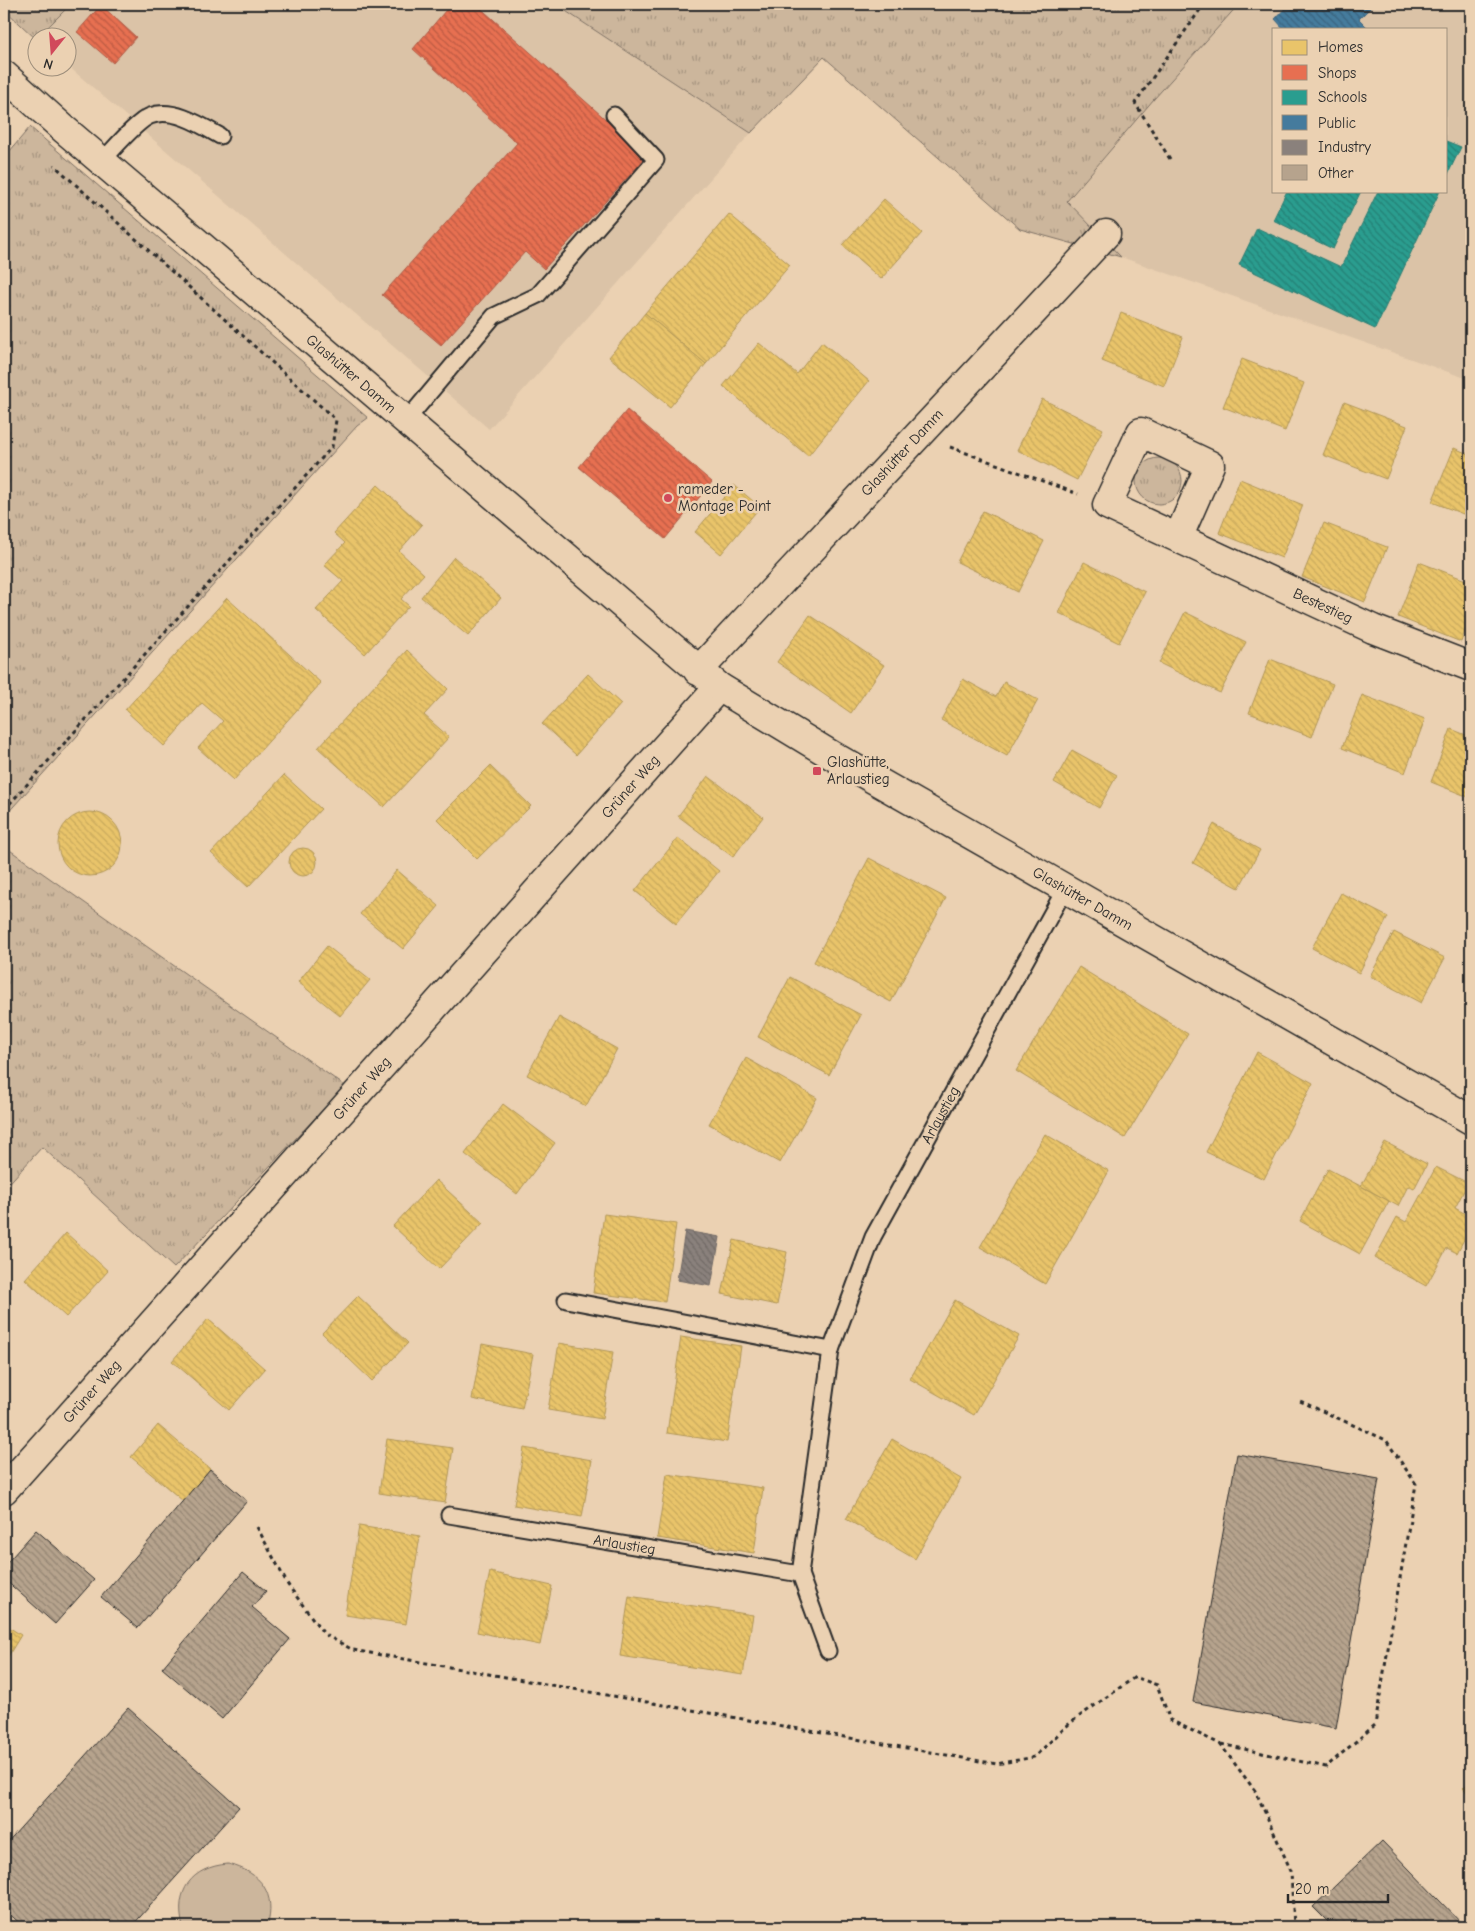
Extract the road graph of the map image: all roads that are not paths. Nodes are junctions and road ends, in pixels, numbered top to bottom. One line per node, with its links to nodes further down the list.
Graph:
1 (4, 75): 4 (street, Glashütter Damm)
2 (614, 115): 6 (lane)
3 (220, 136): 4 (lane)
4 (102, 161): 6 (street, Glashütter Damm)
5 (1106, 234): 9 (street, Glashütter Damm)
6 (406, 421): 9 (street, Glashütter Damm)
7 (1178, 538): 8 (street, Bestestieg)
8 (1471, 667)
9 (709, 679): 10 (street, Glashütter Damm); 14 (street, Grüner Weg)
10 (1065, 889): 11 (street, Glashütter Damm); 13 (lane, Arlaustieg)
11 (1471, 1120)
12 (566, 1300): 13 (lane)
13 (830, 1350): 16 (lane, Arlaustieg)
14 (4, 1490)
15 (449, 1516): 16 (lane, Arlaustieg)
16 (800, 1574): 17 (lane, Arlaustieg)
17 (828, 1650)

